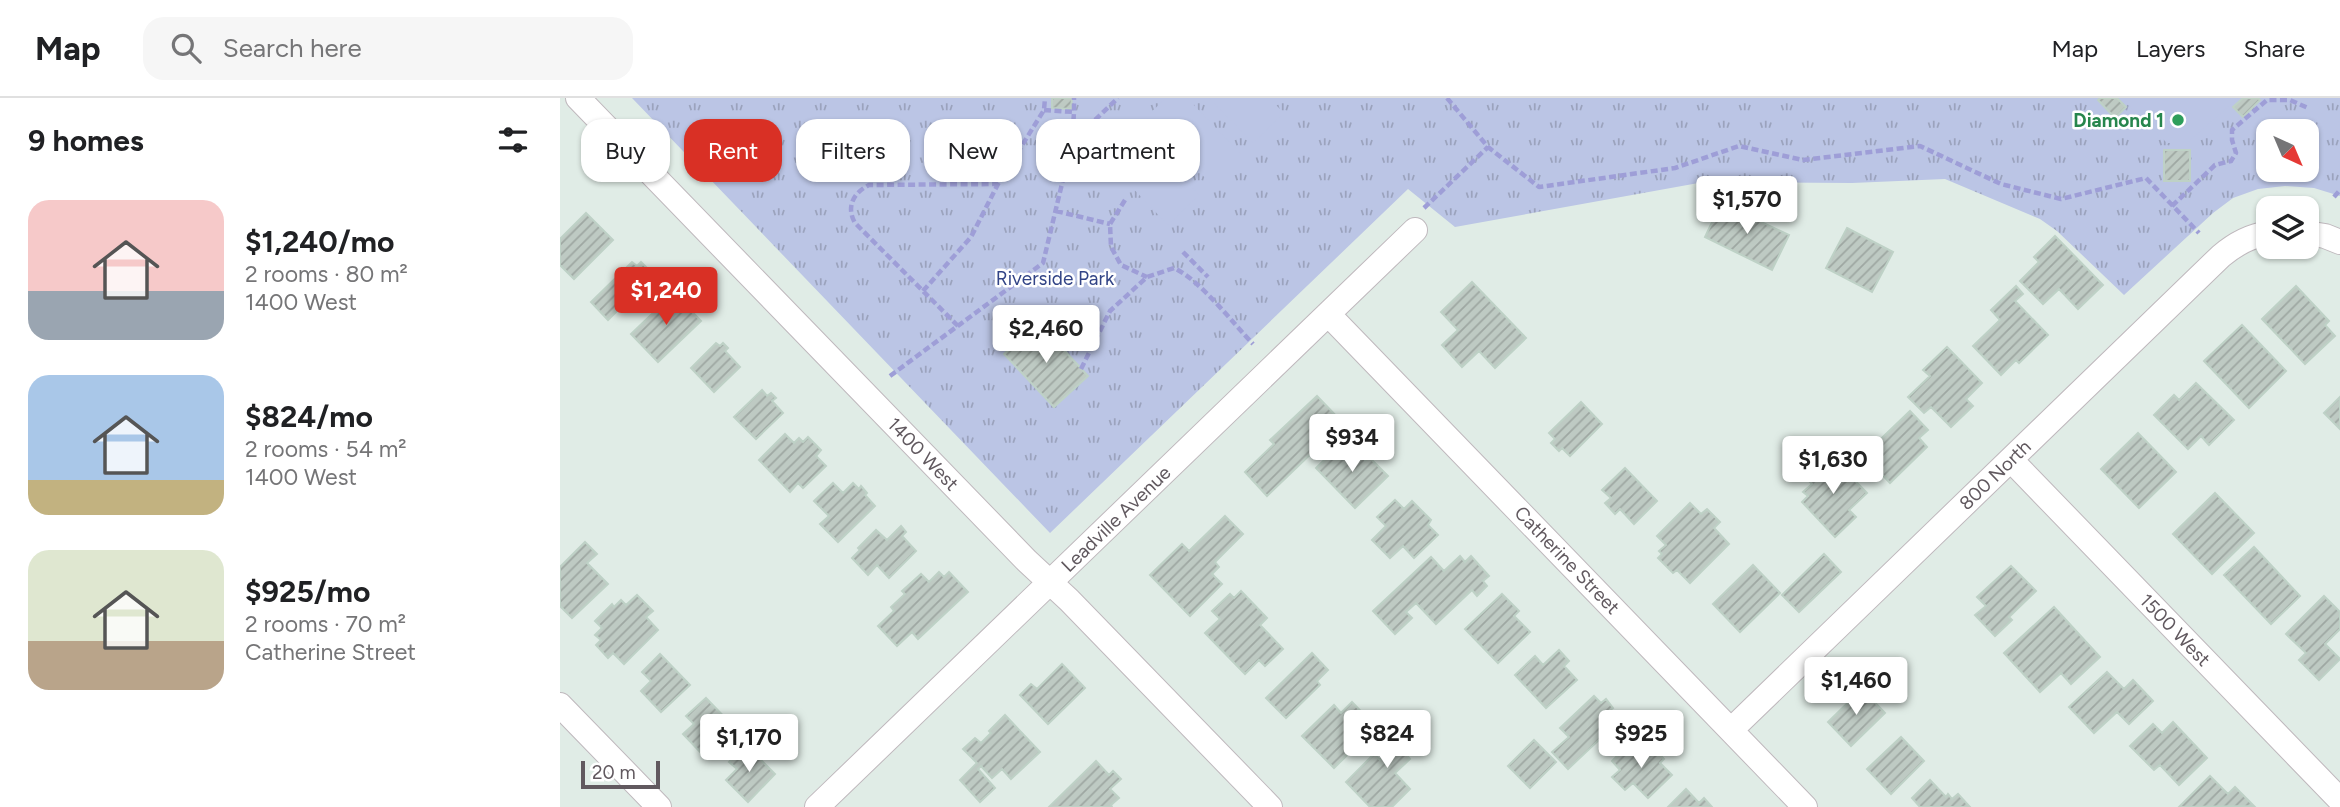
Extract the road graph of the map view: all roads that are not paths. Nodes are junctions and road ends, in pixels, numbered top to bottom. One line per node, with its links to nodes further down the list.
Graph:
1 (578, 98): 8 (street, 1400 West)
2 (1419, 219): 6 (street, Leadville Avenue)
3 (2319, 235): 5 (street)
4 (2256, 236): 7 (street, 800 North)
5 (2340, 242)
6 (1328, 314): 8 (street, Leadville Avenue); 10 (street, Catherine Street)
7 (2011, 460): 10 (street, 800 North); 11 (street, 1500 West)
8 (1051, 581): 13 (street, Leadville Avenue); 14 (street, 1400 West)
9 (560, 705): 12 (street)
10 (1731, 730): 15 (street, Catherine Street)
11 (2340, 800)
12 (659, 807)
13 (817, 807)
14 (1270, 807)
15 (1805, 807)

